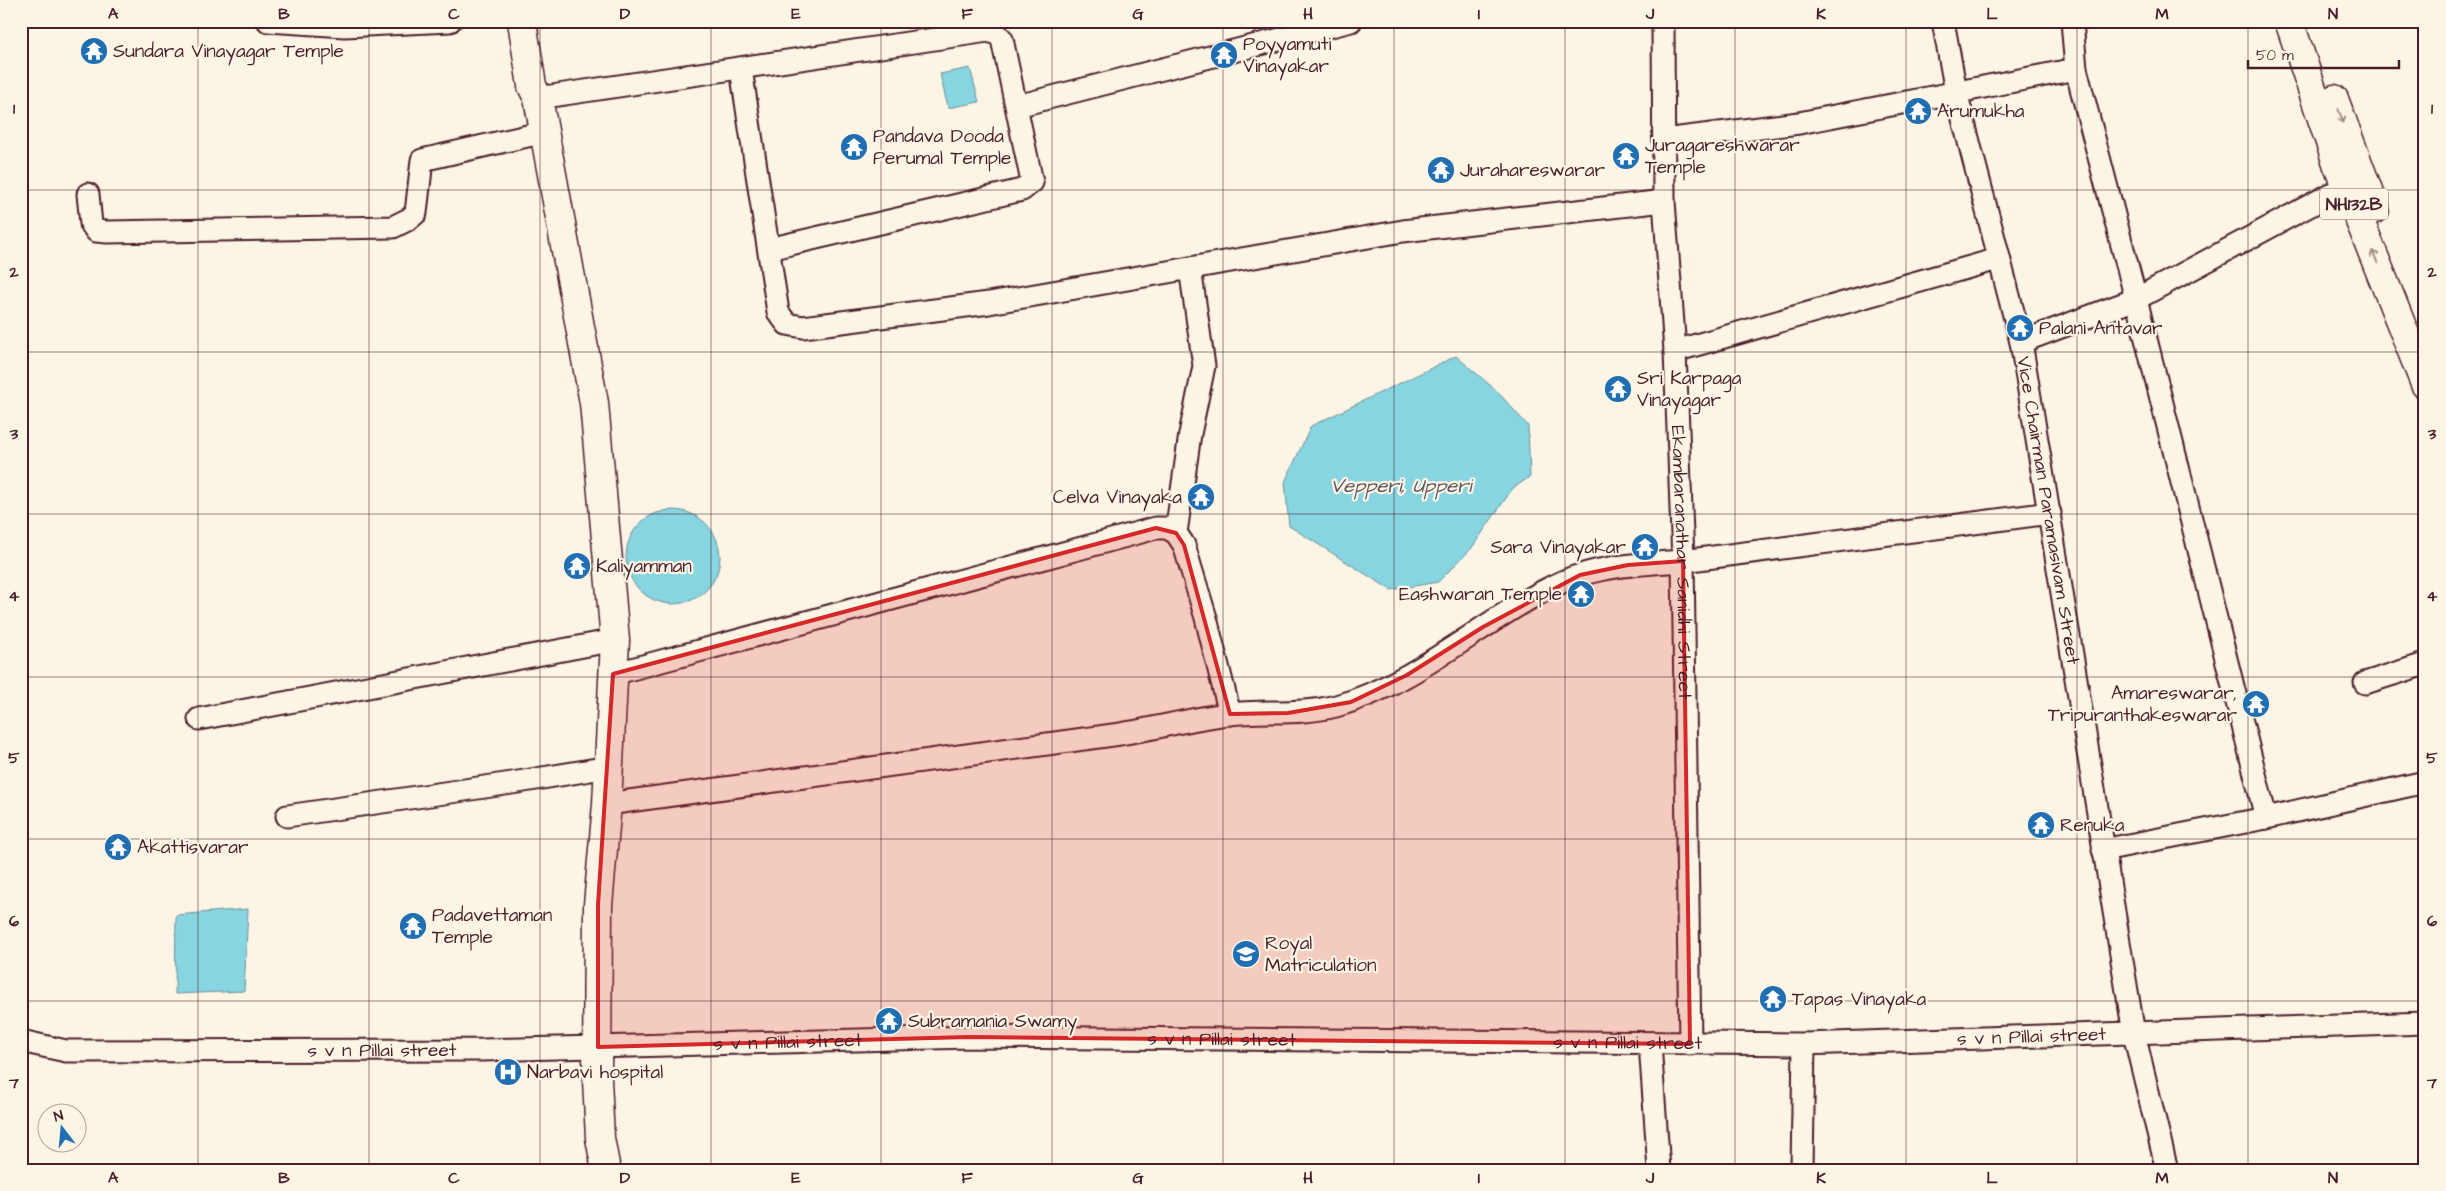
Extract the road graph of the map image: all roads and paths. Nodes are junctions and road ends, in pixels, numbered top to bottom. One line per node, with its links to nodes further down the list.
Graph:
1 (268, 21): 2 (street)
2 (450, 21)
3 (522, 21): 13 (main road)
4 (1351, 21): 14 (street)
5 (1663, 21): 16 (street, Ekambaranathar Sanidhi Street)
6 (1943, 21): 12 (street, Vice Chairman Paramasivam Street)
7 (2072, 21): 11 (street)
8 (2289, 21): 17 (main road, NH132B)
9 (2304, 21): 17 (main road, NH132B, one-way to 17)
10 (741, 69): 13 (street); 14 (street); 20 (street)
11 (2076, 69): 12 (street); 23 (street)
12 (1956, 92): 16 (street); 21 (street, Vice Chairman Paramasivam Street)
13 (538, 98): 15 (main road)
14 (1017, 106): 20 (street)
15 (545, 132): 18 (street); 31 (main road)
16 (1664, 140): 19 (street, Ekambaranathar Sanidhi Street)
17 (2353, 175): 23 (street); 24 (main road, NH132B); 27 (main road, NH132B, one-way to 17)
18 (88, 194)
19 (1664, 201): 22 (street); 26 (street, Ekambaranathar Sanidhi Street)
20 (769, 248): 22 (street)
21 (1998, 259): 25 (street, Vice Chairman Paramasivam Street); 26 (street)
22 (1190, 268): 29 (street)
23 (2136, 299): 25 (street); 41 (street)
24 (2425, 337)
25 (2021, 342): 28 (street, Vice Chairman Paramasivam Street)
26 (1675, 352): 30 (street, Ekambaranathar Sanidhi Street)
27 (2425, 384)
28 (2050, 513): 30 (street); 42 (street, Vice Chairman Paramasivam Street)
29 (1176, 533): 33 (street); 35 (street)
30 (1683, 561): 35 (street); 47 (street, Ekambaranathar Sanidhi Street)
31 (615, 640): 33 (main road); 36 (street)
32 (2425, 664): 34 (street)
33 (613, 674): 37 (main road)
34 (2365, 684)
35 (1230, 714): 39 (street)
36 (199, 719)
37 (609, 766): 39 (main road); 40 (street)
38 (2425, 782): 41 (street)
39 (607, 804): 49 (main road)
40 (287, 816)
41 (2266, 818): 42 (street)
42 (2103, 850): 44 (street, Vice Chairman Paramasivam Street)
43 (2425, 1023): 44 (street, s v n Pillai street)
44 (2134, 1034): 48 (street, s v n Pillai street); 53 (street, Vice Chairman Paramasivam Street)
45 (21, 1041): 49 (street, s v n Pillai street)
46 (1650, 1044): 47 (street, s v n Pillai street); 49 (street, s v n Pillai street); 51 (street)
47 (1690, 1044): 48 (street, s v n Pillai street)
48 (1804, 1044): 52 (street)
49 (598, 1047): 50 (main road)
50 (606, 1170)
51 (1659, 1170)
52 (1802, 1170)
53 (2167, 1170)

